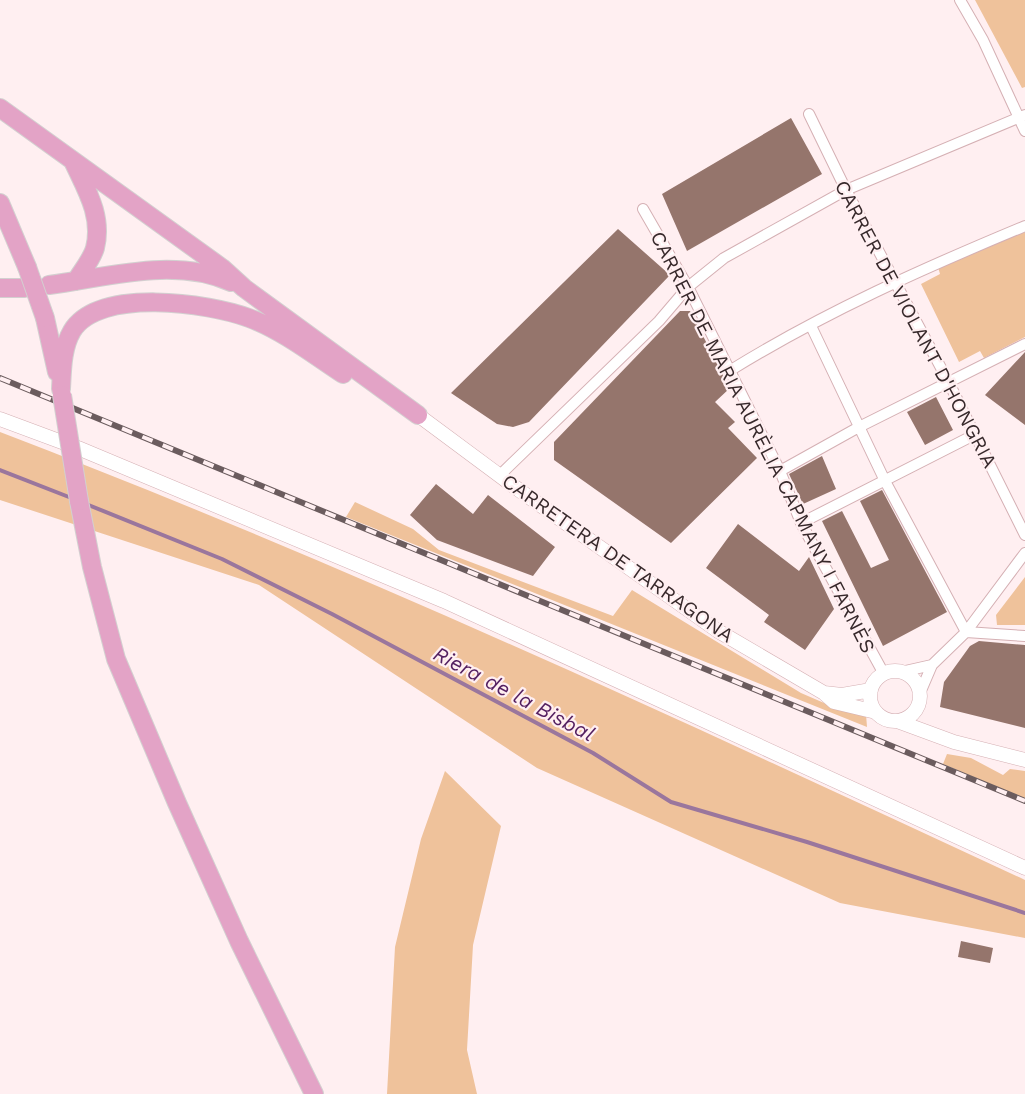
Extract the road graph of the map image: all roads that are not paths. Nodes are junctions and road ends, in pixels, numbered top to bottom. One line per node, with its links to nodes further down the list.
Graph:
1 (960, 0): 4 (street)
2 (0, 108): 6 (highway)
3 (809, 114): 7 (street, CARRER DE VIOLANT D'HONGRIA)
4 (1022, 117): 5 (street); 7 (street)
5 (1025, 131)
6 (71, 158): 12 (highway); 18 (highway)
7 (846, 190): 13 (street, CARRER DE VIOLANT D'HONGRIA); 15 (street)
8 (0, 203): 10 (highway)
9 (643, 209): 15 (street, CARRER DE MARIA AURÈLIA CAPMANY I FARNÈS)
10 (4, 215): 23 (highway, bridge)
11 (1025, 226): 13 (street)
12 (76, 281): 14 (highway); 18 (highway)
13 (894, 281): 19 (street); 22 (street, CARRER DE VIOLANT D'HONGRIA)
14 (49, 285)
15 (688, 287): 21 (street, CARRER DE MARIA AURÈLIA CAPMANY I FARNÈS); 29 (street)
16 (0, 288): 17 (highway)
17 (25, 288)
18 (244, 288): 24 (highway)
19 (811, 326): 21 (street); 26 (street)
20 (1025, 344): 22 (street)
21 (731, 370): 28 (street, CARRER DE MARIA AURÈLIA CAPMANY I FARNÈS)
22 (948, 381): 26 (street); 27 (street, CARRER DE VIOLANT D'HONGRIA)
23 (61, 392): 24 (highway); 47 (highway, bridge)
24 (418, 415): 29 (street, CARRETERA DE TARRAGONA)
25 (0, 419): 46 (street)
26 (859, 427): 28 (street); 30 (street)
27 (974, 435): 30 (street); 32 (street, CARRER DE VIOLANT D'HONGRIA)
28 (780, 471): 31 (street, CARRER DE MARIA AURÈLIA CAPMANY I FARNÈS)
29 (500, 475): 40 (street, CARRETERA DE TARRAGONA)
30 (885, 481): 31 (street); 34 (street)
31 (801, 523): 38 (street, CARRER DE MARIA AURÈLIA CAPMANY I FARNÈS)
32 (1025, 535)
33 (1025, 553): 34 (street)
34 (966, 632): 35 (street); 36 (street)
35 (1025, 636)
36 (933, 665): 37 (street); 41 (street)
37 (901, 672): 38 (street); 41 (street)
38 (884, 674): 39 (street)
39 (871, 690): 40 (street); 42 (street)
40 (824, 693): 42 (street, CARRETERA DE TARRAGONA)
41 (919, 699): 43 (street); 44 (street)
42 (876, 712): 43 (street)
43 (897, 721): 44 (street)
44 (936, 735): 45 (street)
45 (1025, 759)
46 (1025, 868)
47 (314, 1094)

